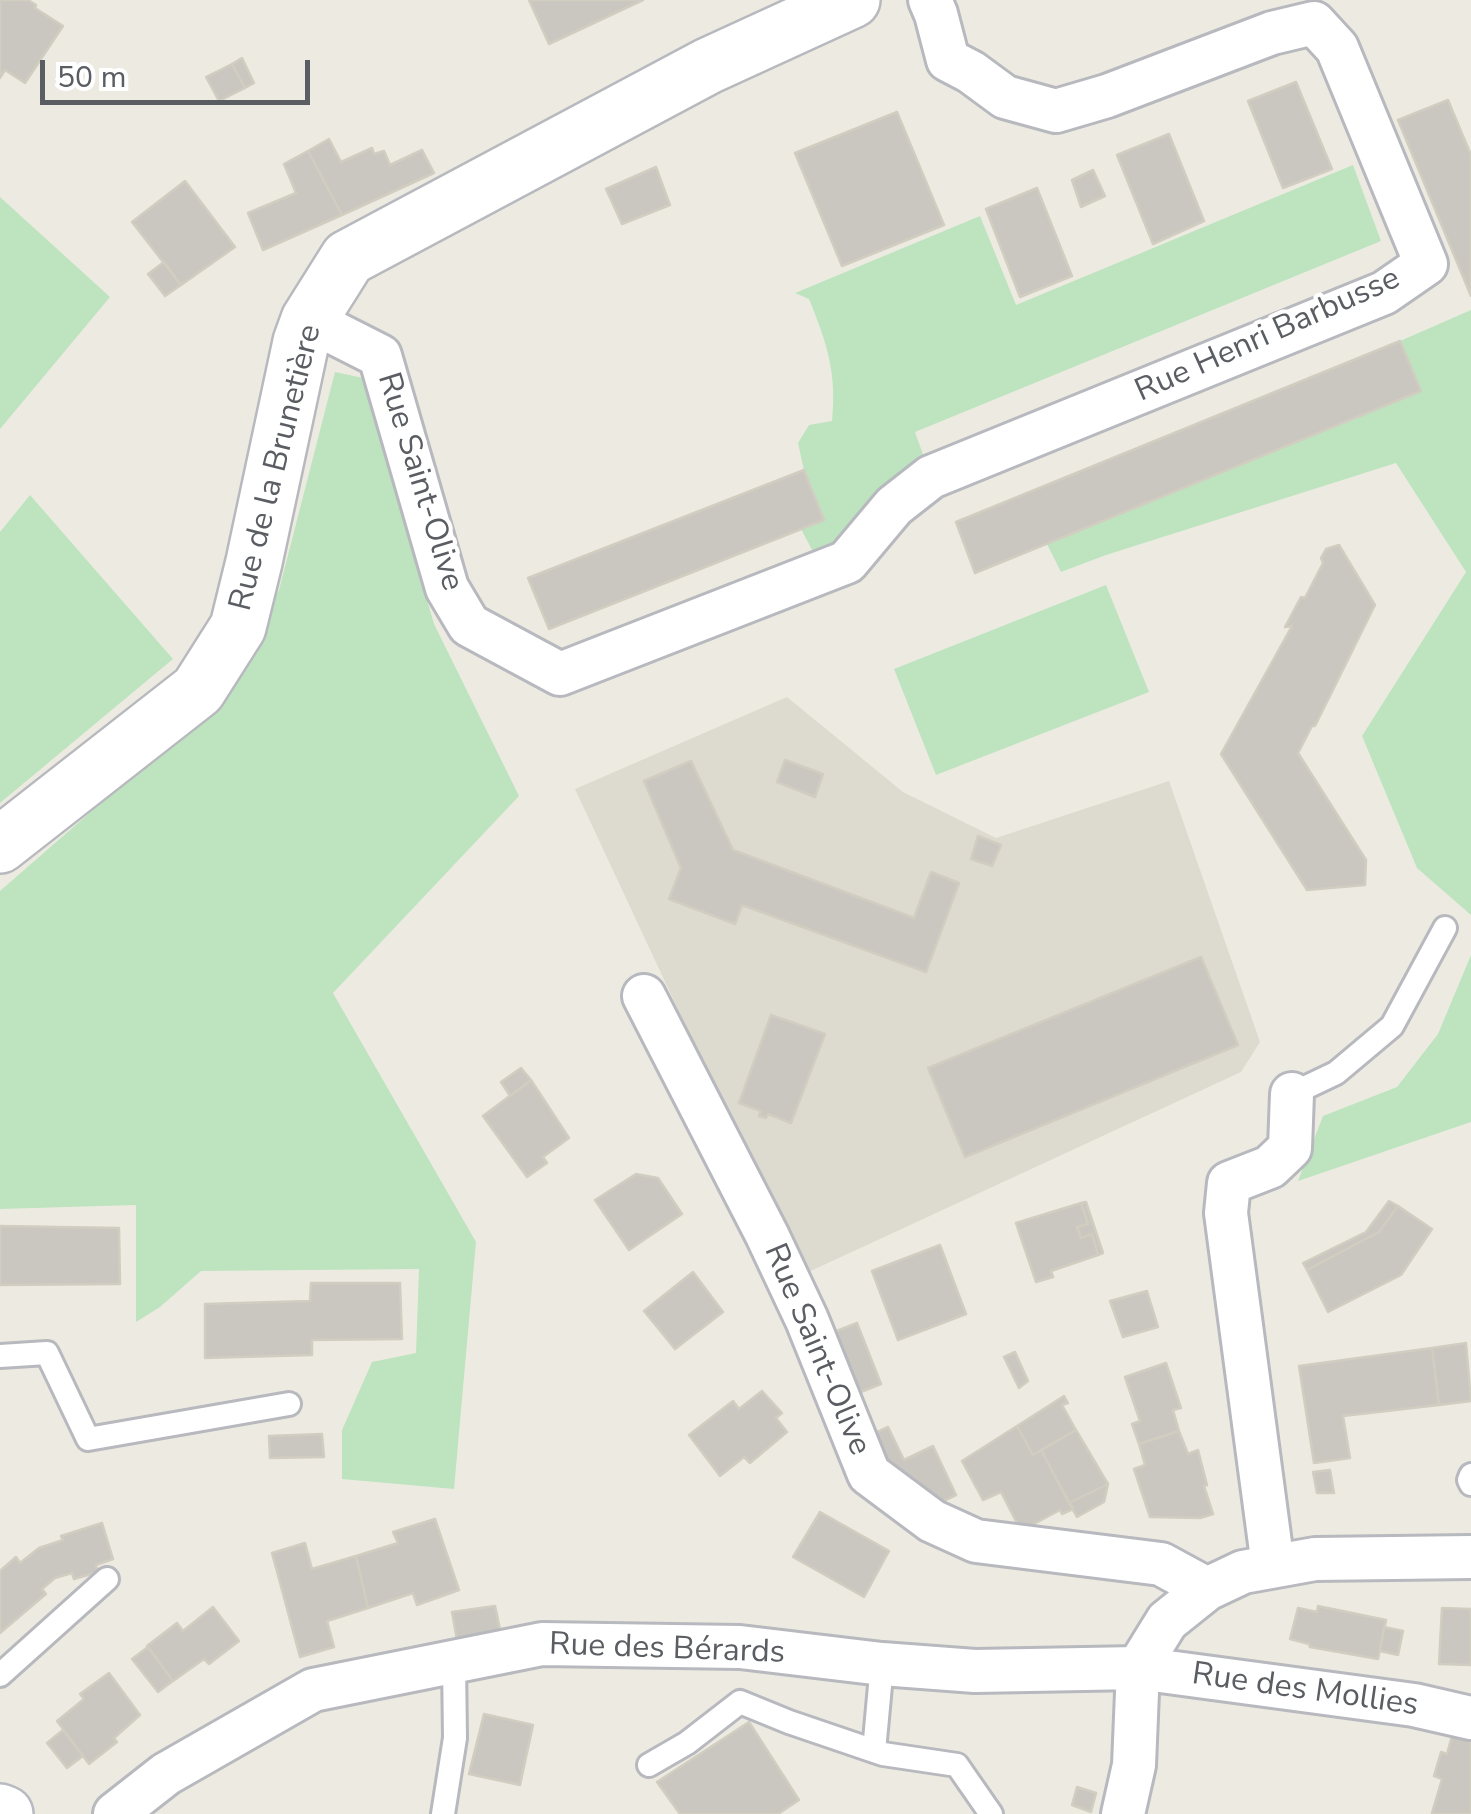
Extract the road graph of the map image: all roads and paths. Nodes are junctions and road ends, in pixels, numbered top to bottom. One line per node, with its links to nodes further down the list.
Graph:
1 (852, 0): 3 (street, Rue de la Brunetière)
2 (930, 0): 4 (street, Rue Henri Barbusse)
3 (310, 320): 4 (street, Rue Saint-Olive); 5 (street, Rue de la Brunetière)
4 (469, 625)
5 (0, 845)
6 (1445, 928): 8 (lane)
7 (644, 996): 16 (street, Rue Saint-Olive)
8 (1292, 1094): 14 (street)
9 (0, 1356): 10 (lane)
10 (289, 1404)
11 (1471, 1475): 12 (lane)
12 (1471, 1484)
13 (1471, 1557): 14 (street)
14 (1274, 1566): 16 (street)
15 (107, 1578): 20 (lane)
16 (1207, 1589): 19 (street)
17 (454, 1662): 18 (street, Rue des Bérards); 24 (street, Rue des Bérards); 25 (lane)
18 (882, 1664): 19 (street, Rue des Bérards); 22 (lane)
19 (1138, 1668): 21 (street, Rue des Mollies); 27 (street)
20 (0, 1675)
21 (1471, 1718)
22 (874, 1750): 23 (lane); 26 (lane)
23 (649, 1764)
24 (115, 1814)
25 (443, 1814)
26 (990, 1814)
27 (1123, 1814)

